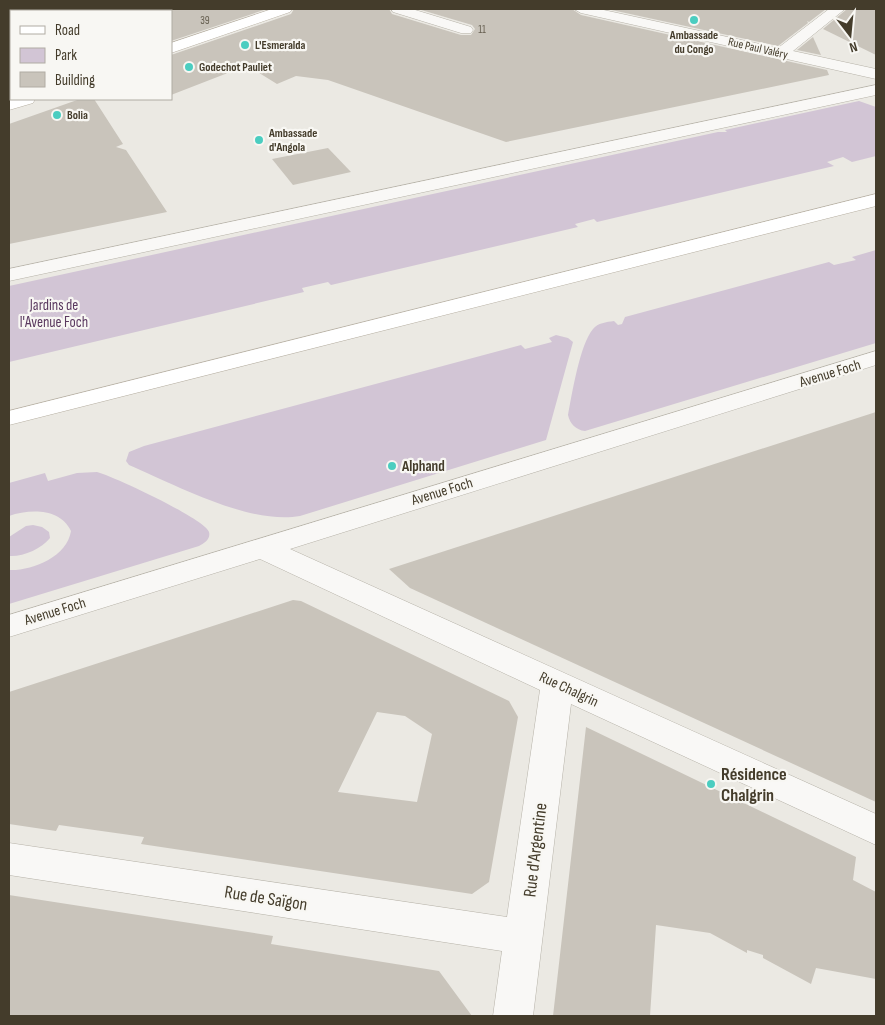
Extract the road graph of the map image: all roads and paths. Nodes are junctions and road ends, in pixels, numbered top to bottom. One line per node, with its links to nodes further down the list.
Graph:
1 (285, 9): 6 (main road)
2 (398, 9): 5 (street)
3 (581, 9): 7 (street, Rue Paul Valéry)
4 (838, 9): 7 (street)
5 (466, 30)
6 (172, 48)
7 (781, 53): 8 (street, Rue Paul Valéry)
8 (876, 74)
9 (876, 90): 13 (street)
10 (24, 100): 11 (main road)
11 (9, 105)
12 (876, 200): 15 (main road)
13 (9, 275)
14 (876, 358): 16 (street, Avenue Foch)
15 (9, 418)
16 (262, 548): 17 (street, Avenue Foch); 18 (street, Rue Chalgrin)
17 (9, 626)
18 (557, 684): 19 (street, Rue Chalgrin); 21 (street, Rue d'Argentine)
19 (876, 830)
20 (9, 859): 21 (street, Rue de Saïgon)
21 (524, 937): 22 (street, Rue d'Argentine)
22 (513, 1016)

